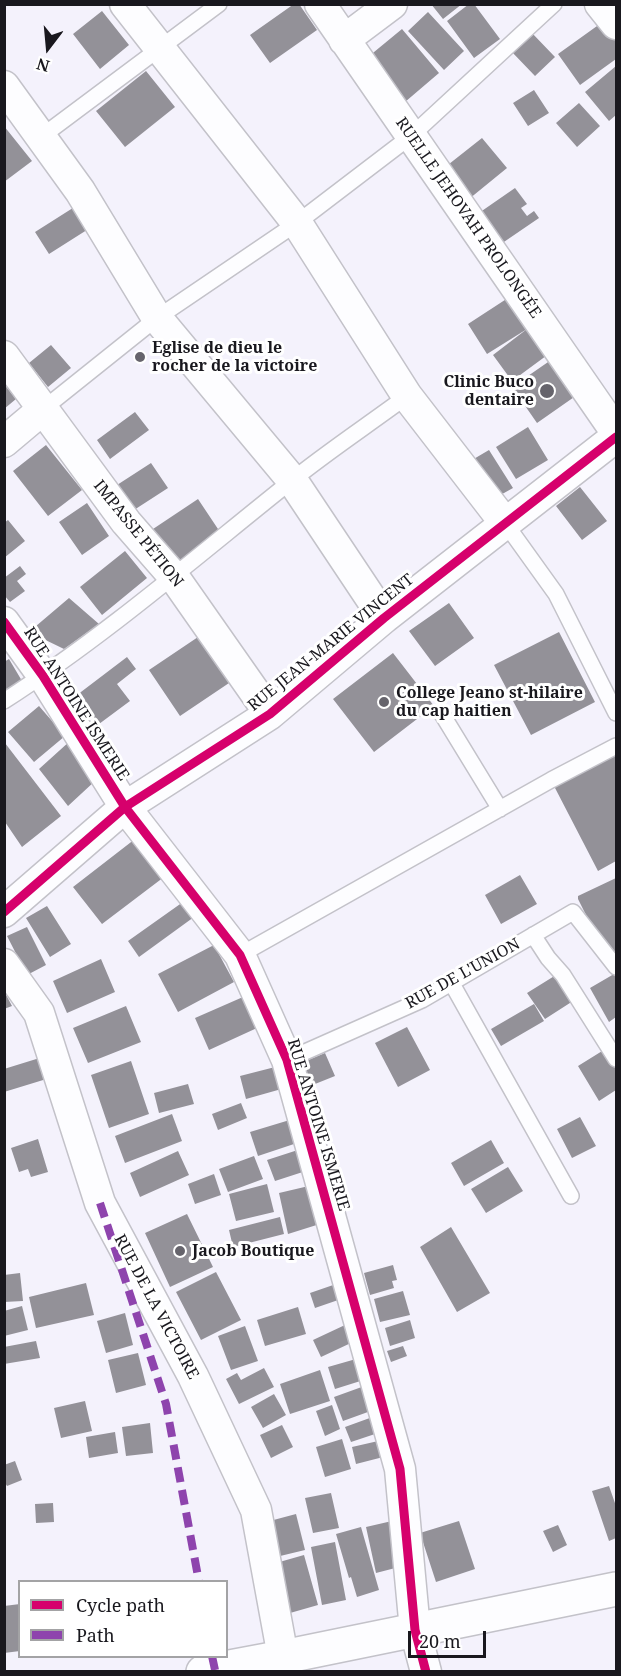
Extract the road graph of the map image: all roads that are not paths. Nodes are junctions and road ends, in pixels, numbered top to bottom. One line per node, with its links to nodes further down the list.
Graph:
1 (125, 4): 9 (street)
2 (219, 4): 9 (lane)
3 (320, 4): 8 (street, RUELLE JEHOVAH PROLONGÉE)
4 (392, 4): 8 (street)
5 (554, 4): 11 (lane)
6 (600, 4): 7 (street)
7 (616, 24)
8 (344, 40): 11 (street, RUELLE JEHOVAH PROLONGÉE)
9 (159, 49): 12 (lane); 13 (street)
10 (4, 86): 12 (street)
11 (411, 136): 13 (lane); 18 (street, RUELLE JEHOVAH PROLONGÉE)
12 (41, 137): 14 (street)
13 (297, 223): 14 (lane); 16 (street)
14 (157, 318): 17 (lane); 21 (street)
15 (4, 356): 17 (street, IMPASSE PÉTION)
16 (407, 396): 21 (lane); 22 (street)
17 (42, 410): 20 (street); 23 (street, IMPASSE PÉTION)
18 (616, 432)
19 (616, 437): 22 (street, RUE JEAN-MARIE VINCENT)
20 (4, 442)
21 (292, 480): 23 (lane); 24 (street)
22 (505, 523): 24 (street, RUE JEAN-MARIE VINCENT); 28 (lane)
23 (174, 576): 26 (lane); 29 (street, IMPASSE PÉTION)
24 (384, 618): 29 (street, RUE JEAN-MARIE VINCENT)
25 (4, 622): 26 (street, RUE ANTOINE ISMERIE)
26 (43, 676): 27 (lane); 32 (street, RUE ANTOINE ISMERIE)
27 (4, 701)
28 (616, 713)
29 (270, 714): 32 (street, RUE JEAN-MARIE VINCENT)
30 (442, 714): 33 (lane)
31 (616, 746): 33 (lane)
32 (125, 807): 34 (street, RUE JEAN-MARIE VINCENT); 36 (street, RUE ANTOINE ISMERIE)
33 (500, 809): 36 (lane)
34 (4, 912)
35 (533, 935): 38 (lane, RUE DE L'UNION); 39 (lane, RUE DE L'UNION); 40 (lane)
36 (240, 955): 41 (street, RUE ANTOINE ISMERIE)
37 (4, 964): 45 (street, RUE DE LA VICTOIRE)
38 (616, 967)
39 (451, 982): 41 (lane, RUE DE L'UNION); 42 (lane)
40 (616, 1059)
41 (287, 1060): 44 (street, RUE ANTOINE ISMERIE)
42 (571, 1196)
43 (616, 1589): 44 (main road)
44 (416, 1630): 45 (main road); 47 (street, RUE ANTOINE ISMERIE)
45 (283, 1658): 46 (main road)
46 (203, 1671)
47 (426, 1671)

